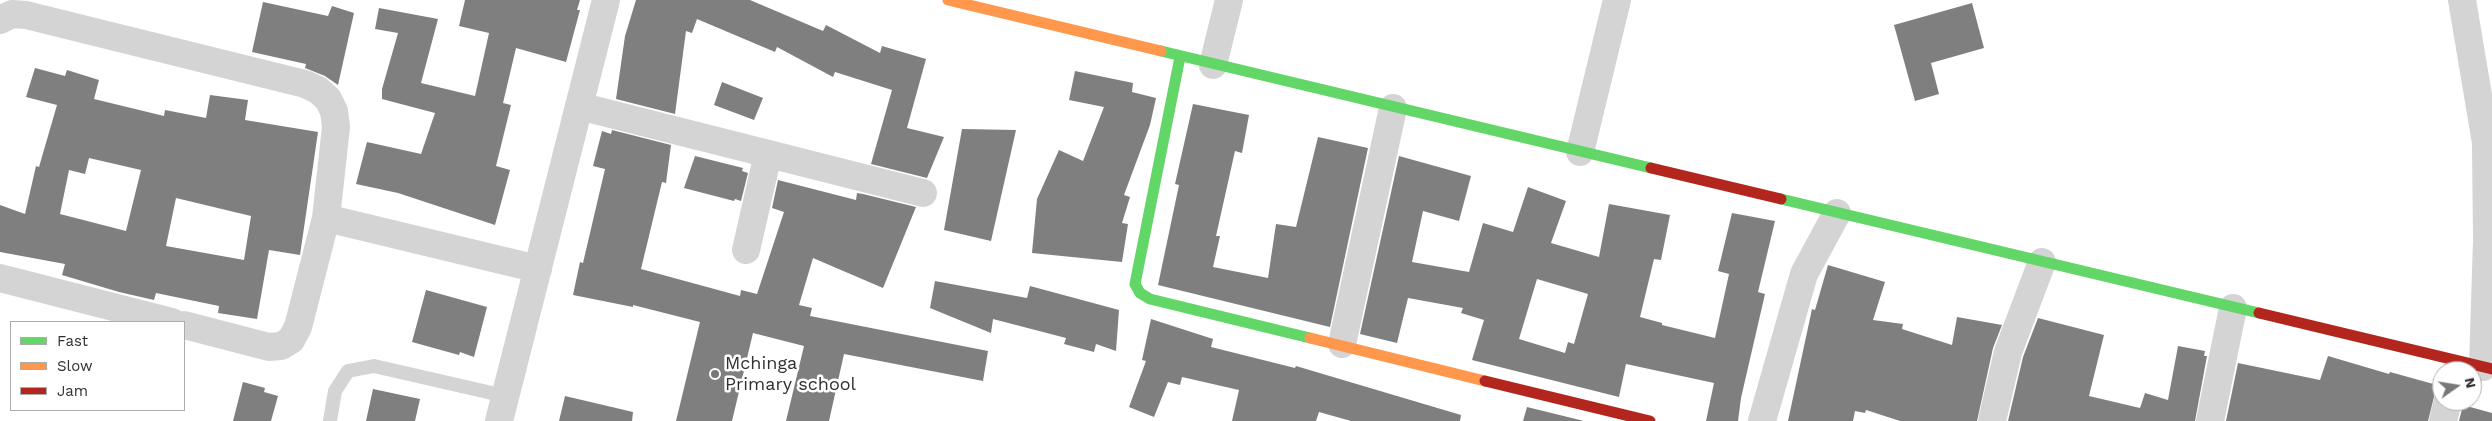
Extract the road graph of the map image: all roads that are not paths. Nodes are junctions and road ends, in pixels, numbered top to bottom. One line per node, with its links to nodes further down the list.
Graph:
1 (606, 0): 9 (street)
2 (948, 0): 7 (street)
3 (1229, 0): 8 (street)
4 (1617, 0): 11 (street)
5 (2462, 0): 25 (street)
6 (0, 20): 15 (street)
7 (1180, 57): 8 (street); 23 (street)
8 (1213, 65): 10 (street)
9 (579, 106): 12 (street); 18 (street)
10 (1394, 108): 11 (street); 23 (street)
11 (1580, 152): 14 (street)
12 (768, 154): 13 (street); 16 (street)
13 (924, 193)
14 (1837, 213): 17 (street); 29 (street)
15 (326, 218): 18 (street); 22 (street)
16 (746, 250)
17 (2042, 262): 20 (street); 30 (street)
18 (538, 269): 26 (street)
19 (0, 278): 21 (street)
20 (2233, 308): 24 (street); 31 (street)
21 (168, 321)
22 (185, 325)
23 (1342, 344): 28 (street)
24 (2448, 361)
25 (2473, 361)
26 (502, 408): 27 (lane)
27 (330, 421)
28 (1650, 421)
29 (1762, 421)
30 (1992, 421)
31 (2210, 421)

